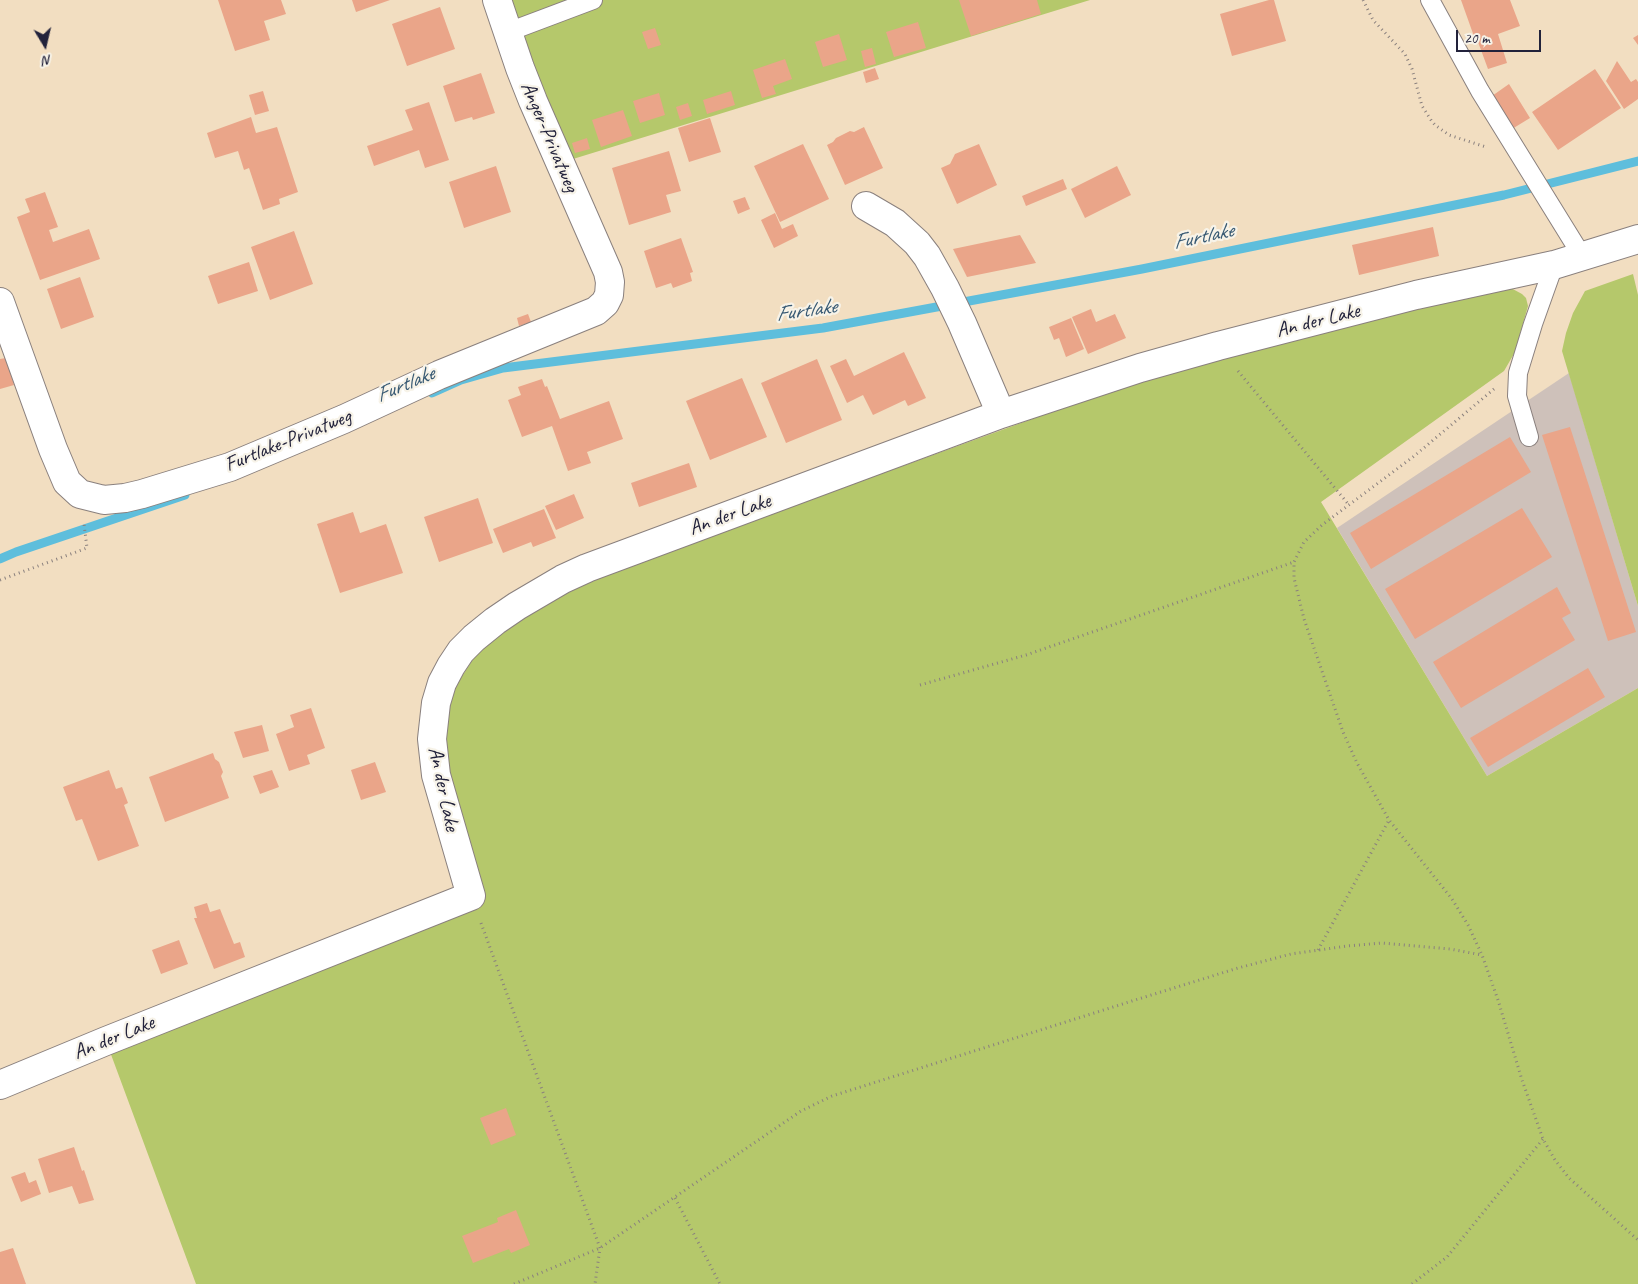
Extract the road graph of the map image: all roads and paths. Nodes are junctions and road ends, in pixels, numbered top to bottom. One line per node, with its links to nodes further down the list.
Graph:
1 (496, 0): 5 (street, Anger-Privatweg)
2 (593, 0): 5 (lane)
3 (1363, 0): 6 (path)
4 (1430, 0): 9 (lane)
5 (508, 32): 11 (street, Anger-Privatweg)
6 (1493, 150)
7 (866, 206): 15 (street)
8 (1638, 239): 9 (street, An der Lake)
9 (1582, 256): 10 (street, An der Lake)
10 (1554, 265): 13 (street, An der Lake); 14 (lane)
11 (608, 272): 12 (street, Furtlake-Privatweg)
12 (0, 302)
13 (1218, 346): 15 (street, An der Lake); 17 (path)
14 (1518, 373): 16 (lane); 17 (path)
15 (1001, 414): 23 (street, An der Lake)
16 (1530, 438)
17 (1349, 505): 19 (path)
18 (83, 519): 20 (path)
19 (1294, 562): 21 (path); 22 (path)
20 (0, 580)
21 (920, 686)
22 (1389, 820): 24 (path); 25 (path)
23 (471, 896): 26 (street, An der Lake); 30 (path)
24 (1318, 950): 25 (path); 28 (path)
25 (1482, 955): 27 (path)
26 (0, 1085)
27 (1543, 1139): 29 (path); 34 (path)
28 (675, 1198): 30 (path); 33 (path)
29 (1638, 1240)
30 (600, 1248): 31 (path); 32 (path)
31 (514, 1284)
32 (595, 1284)
33 (720, 1284)
34 (1412, 1284)

